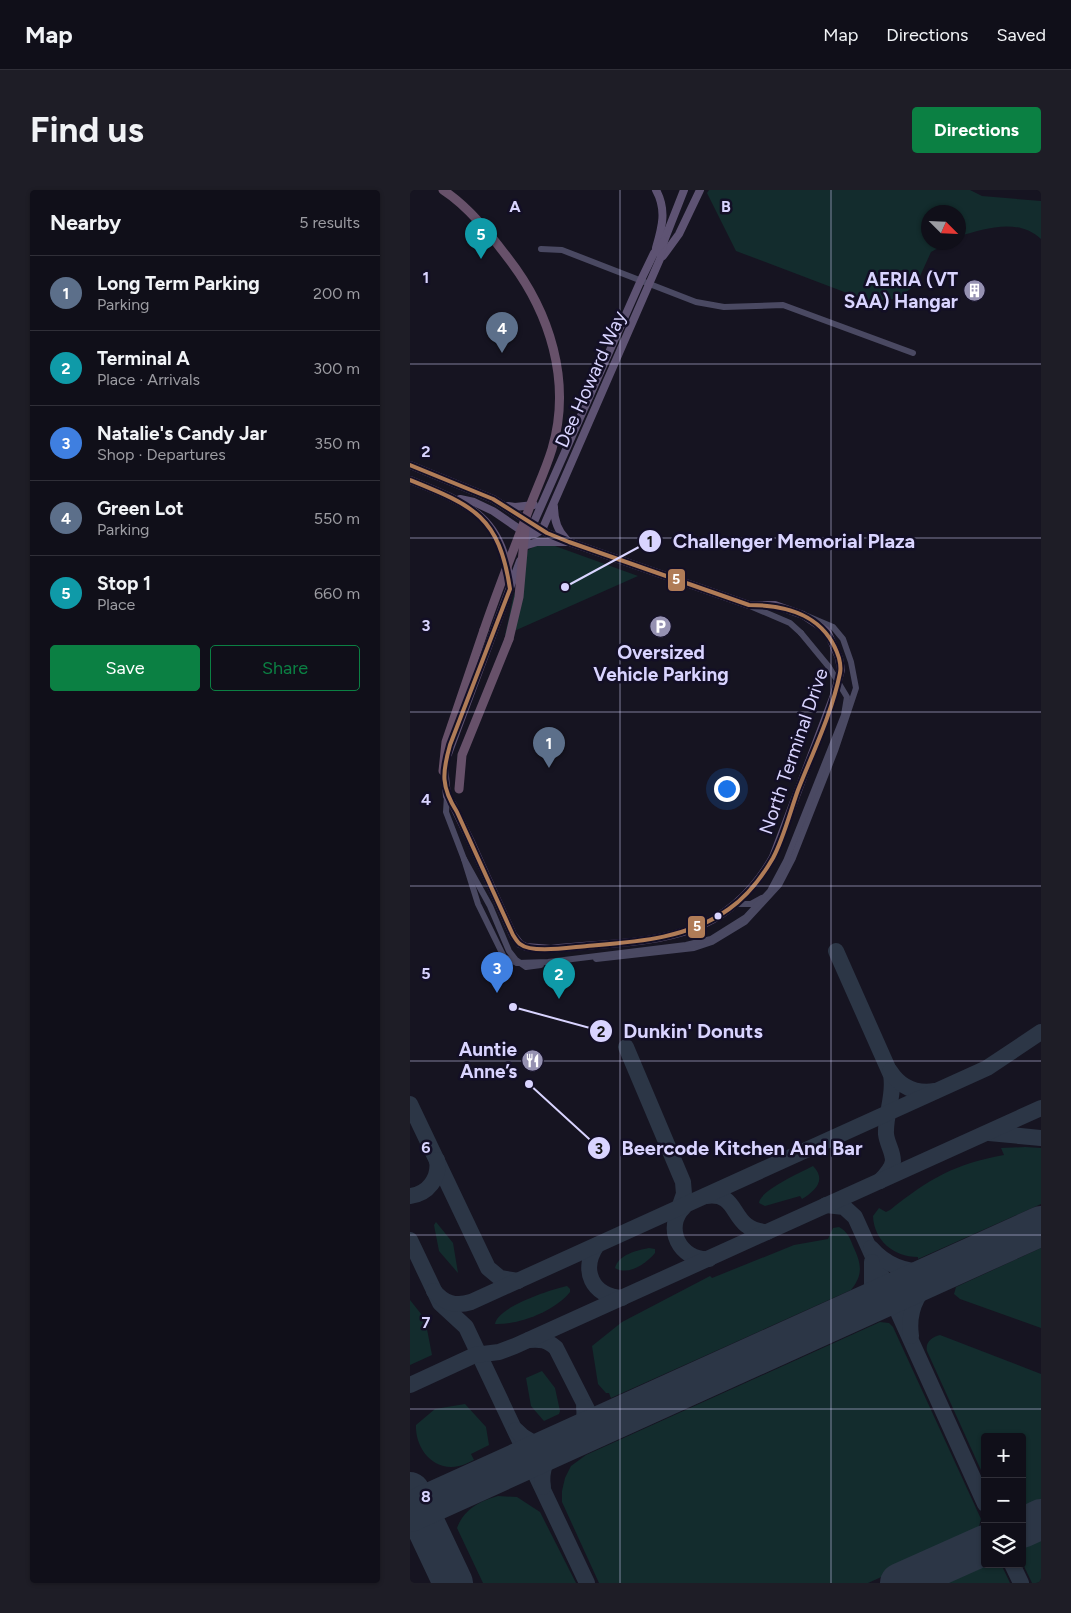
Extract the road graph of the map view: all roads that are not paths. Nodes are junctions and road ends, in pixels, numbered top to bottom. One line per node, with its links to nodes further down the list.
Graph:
1 (443, 190): 22 (highway, bridge)
2 (656, 190): 7 (main road)
3 (684, 190): 5 (main road, Dee Howard Way)
4 (700, 190): 8 (main road)
5 (664, 240): 7 (main road, Dee Howard Way); 8 (main road, Dee Howard Way)
6 (541, 249): 9 (street)
7 (654, 252): 9 (main road, Dee Howard Way)
8 (660, 259): 10 (main road, Dee Howard Way)
9 (641, 280): 10 (street); 12 (main road, Dee Howard Way)
10 (650, 283): 11 (street); 13 (main road, Dee Howard Way)
11 (912, 354)
12 (595, 385): 13 (street); 14 (main road, Dee Howard Way)
13 (603, 388): 17 (main road, Dee Howard Way)
14 (569, 442): 17 (main road); 18 (main road, Dee Howard Way)
15 (410, 465): 21 (main road)
16 (410, 480): 19 (main road)
17 (560, 487): 20 (main road, Dee Howard Way)
18 (545, 496): 21 (main road); 23 (main road, Dee Howard Way)
19 (456, 499): 25 (main road); 28 (main road)
20 (554, 502): 24 (main road, Dee Howard Way); 26 (main road)
21 (501, 504): 23 (main road)
22 (527, 514): 31 (highway, bridge); 32 (highway, bridge)
23 (533, 524): 24 (main road); 25 (main road, Dee Howard Way)
24 (542, 530): 25 (main road); 26 (main road)
25 (528, 535): 27 (main road, Dee Howard Way)
26 (569, 542): 27 (main road); 29 (main road, North Terminal Drive)
27 (524, 546): 28 (main road, Dee Howard Way)
28 (510, 589): 31 (main road, Dee Howard Way)
29 (749, 605): 30 (main road, North Terminal Drive); 34 (street, bridge)
30 (803, 615): 35 (street); 36 (main road, North Terminal Drive)
31 (444, 771): 33 (main road, Dee Howard Way)
32 (459, 788)
33 (446, 796): 34 (street); 36 (main road, North Terminal Drive)
34 (464, 859): 35 (street)
35 (779, 885): 36 (street)
36 (737, 904)

